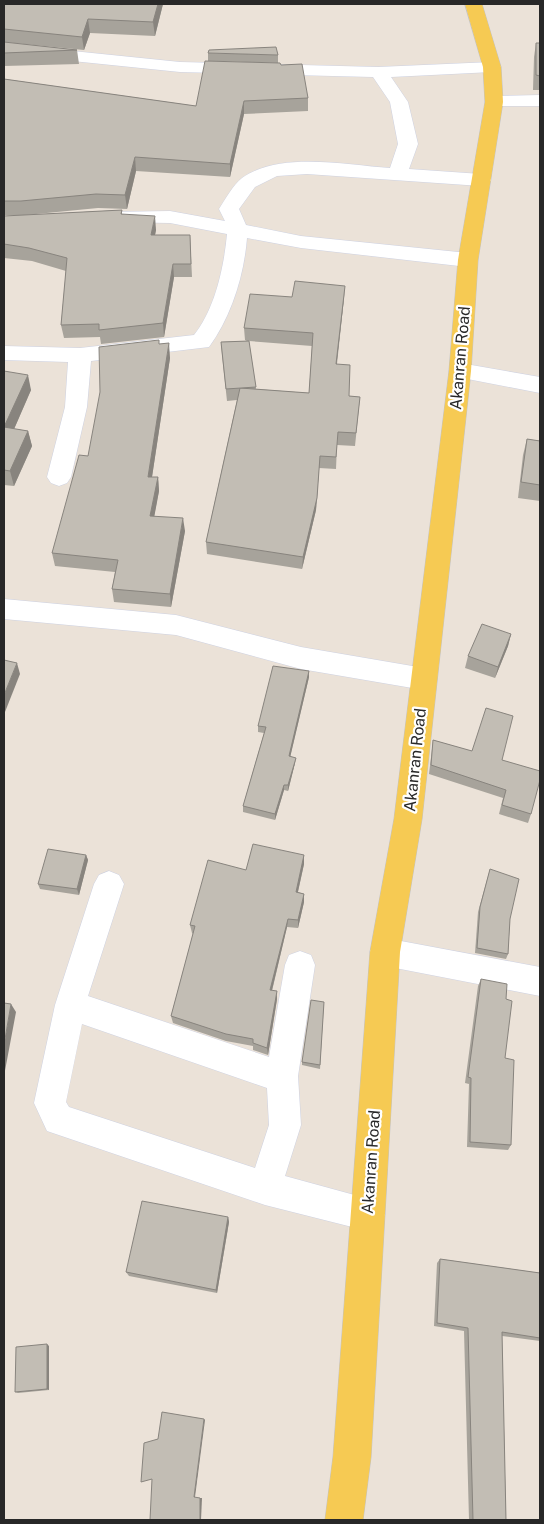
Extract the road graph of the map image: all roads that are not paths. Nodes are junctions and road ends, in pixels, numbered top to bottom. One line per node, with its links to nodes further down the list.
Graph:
1 (473, 4): 3 (main road, Akanran Road)
2 (4, 49): 4 (street)
3 (492, 67): 4 (street); 6 (main road, Akanran Road)
4 (378, 72): 7 (street)
5 (540, 101): 6 (street)
6 (494, 102): 8 (main road, Akanran Road)
7 (398, 174): 8 (street); 10 (street)
8 (481, 180): 11 (main road, Akanran Road)
9 (98, 216): 10 (street)
10 (237, 230): 11 (street); 13 (street)
11 (468, 260): 14 (main road, Akanran Road)
12 (4, 353): 13 (street)
13 (80, 356): 16 (street)
14 (460, 371): 15 (street); 18 (main road, Akanran Road)
15 (540, 384)
16 (59, 477)
17 (4, 609): 18 (street)
18 (424, 679): 20 (main road, Akanran Road)
19 (109, 884): 23 (street)
20 (385, 952): 22 (street); 26 (main road, Akanran Road)
21 (300, 965): 24 (street)
22 (540, 982)
23 (70, 1005): 24 (street); 25 (street)
24 (282, 1076): 25 (street)
25 (265, 1188): 26 (street)
26 (368, 1214): 27 (main road, Akanran Road)
27 (344, 1520)

